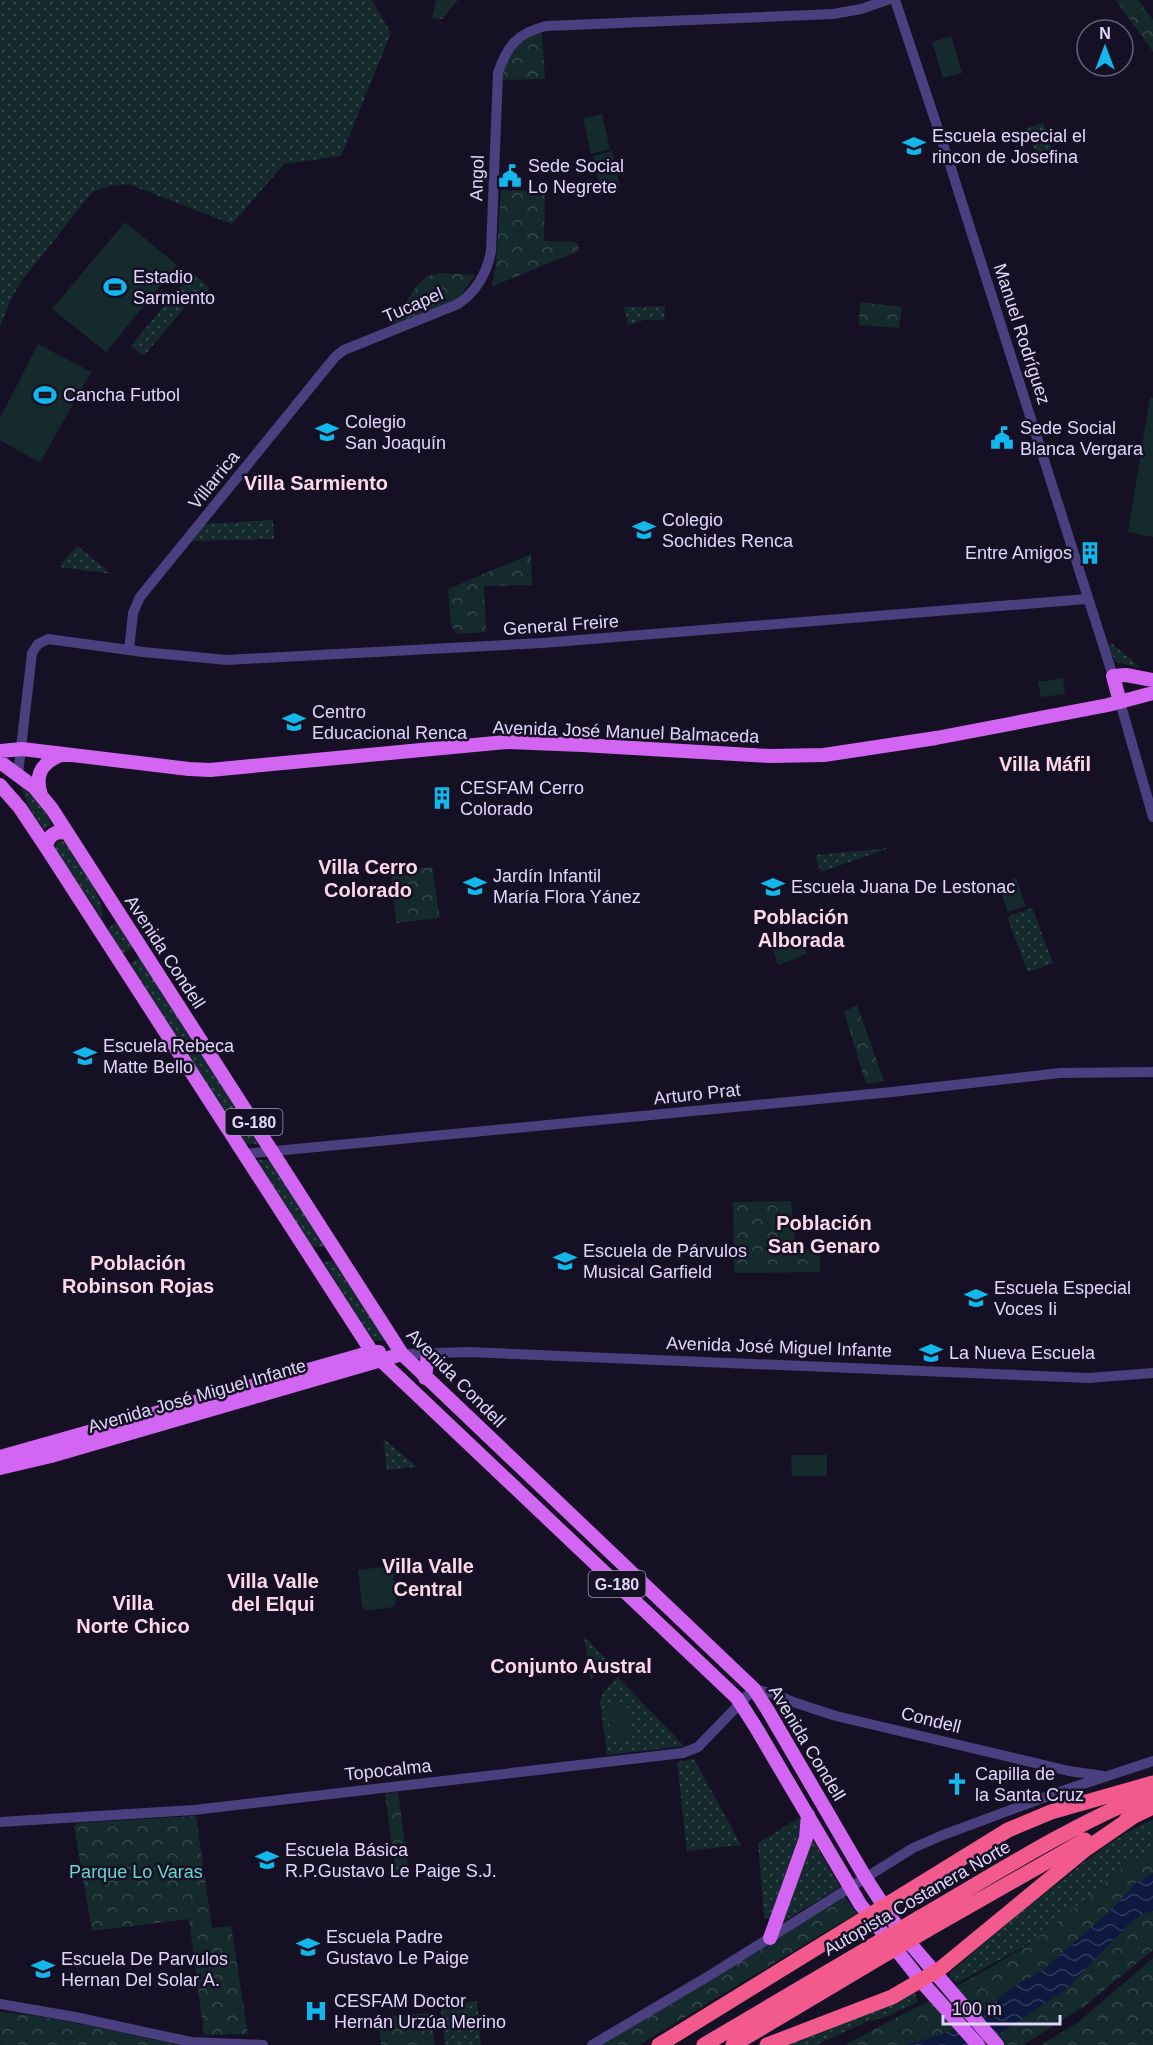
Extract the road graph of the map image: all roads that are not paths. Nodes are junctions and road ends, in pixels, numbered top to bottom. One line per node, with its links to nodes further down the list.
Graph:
1 (887, 0): 3 (street, Angol)
2 (895, 0): 5 (street, Manuel Rodríguez)
3 (480, 282): 4 (street, Tucapel)
4 (352, 347): 6 (street, Villarrica)
5 (1087, 598): 6 (street, General Freire); 7 (street, Manuel Rodríguez)
6 (129, 650): 11 (street, General Freire)
7 (1113, 676): 8 (main road); 10 (main road, Manuel Rodríguez)
8 (1153, 680)
9 (1153, 693): 10 (main road, Avenida José Manuel Balmaceda)
10 (1120, 702): 13 (main road, Avenida José Manuel Balmaceda); 19 (street, Manuel Rodríguez)
11 (22, 749): 12 (main road, Avenida José Manuel Balmaceda); 13 (main road, Avenida José Manuel Balmaceda); 15 (street)
12 (0, 751)
13 (65, 754): 17 (main road)
14 (0, 762): 15 (main road, Avenida Condell / G-180)
15 (18, 774): 17 (main road, Avenida Condell / G-180); 18 (main road)
16 (0, 785): 18 (main road, G-180)
17 (41, 795): 20 (main road, Avenida Condell / G-180)
18 (20, 808): 21 (main road, Avenida Condell / G-180)
19 (1153, 817)
20 (67, 833): 21 (main road); 23 (main road, Avenida Condell / G-180)
21 (46, 847): 24 (main road, Avenida Condell / G-180)
22 (1153, 1072): 23 (street, Arturo Prat)
23 (273, 1152): 24 (street, Arturo Prat); 26 (main road, Avenida Condell / G-180)
24 (244, 1154): 27 (main road, Avenida Condell / G-180)
25 (428, 1353): 26 (street, Avenida José Miguel Infante); 28 (street, Avenida José Miguel Infante); 29 (main road)
26 (402, 1354): 27 (main road, Avenida José Miguel Infante); 29 (main road, Avenida Condell / G-180)
27 (377, 1357): 30 (main road, Avenida José Miguel Infante); 31 (main road, Avenida José Miguel Infante); 33 (main road, Avenida Condell / G-180)
28 (1153, 1372)
29 (426, 1378): 32 (main road, Avenida Condell / G-180)
30 (0, 1456)
31 (0, 1468)
32 (754, 1689): 33 (street, Topocalma); 35 (street, Condell); 42 (main road, Avenida Condell / G-180)
33 (740, 1703): 39 (main road, Avenida Condell / G-180); 41 (street, Topocalma)
34 (1153, 1761): 35 (street)
35 (1103, 1776): 42 (street)
36 (1153, 1783): 44 (highway)
37 (1153, 1792): 46 (highway, Autopista Costanera Norte)
38 (1153, 1808): 40 (highway, Autopista Costanera Norte)
39 (808, 1815): 43 (main road, Avenida Condell / G-180); 47 (main road)
40 (1134, 1816): 46 (highway, Autopista Costanera Norte); 49 (highway)
41 (0, 1822)
42 (865, 1877): 43 (street); 44 (main road, Avenida Condell / G-180)
43 (849, 1887): 45 (main road, Avenida Condell / G-180); 47 (street)
44 (884, 1908): 45 (highway); 49 (main road, Avenida Condell / G-180)
45 (869, 1917): 50 (main road, Avenida Condell / G-180); 54 (highway)
46 (923, 1924): 48 (highway, Autopista Costanera Norte, bridge)
47 (770, 1938): 53 (street)
48 (875, 1952): 55 (highway, Autopista Costanera Norte); 56 (highway, Autopista Costanera Norte)
49 (937, 1974): 50 (highway); 59 (main road, Avenida Condell)
50 (924, 1984): 57 (highway); 58 (main road, Avenida Condell)
51 (0, 2004): 52 (street)
52 (263, 2045)
53 (591, 2045)
54 (659, 2045)
55 (704, 2045)
56 (733, 2045)
57 (767, 2045)
58 (978, 2045)
59 (997, 2045)

